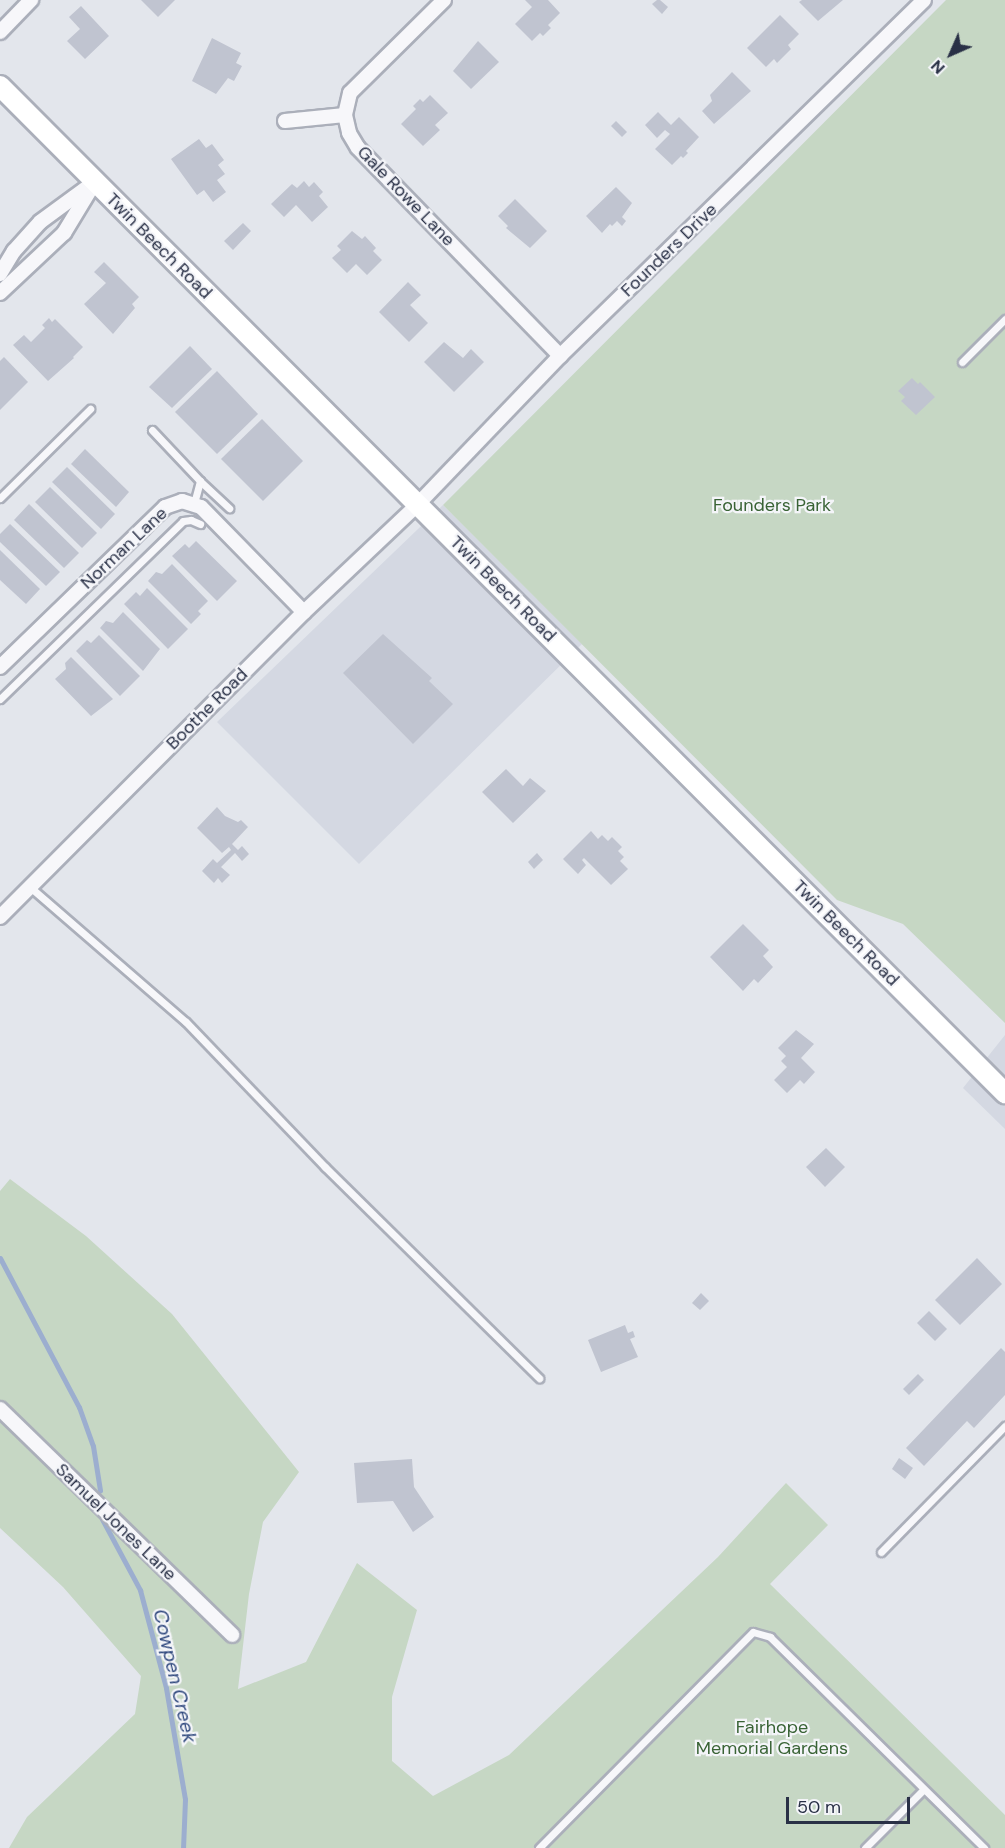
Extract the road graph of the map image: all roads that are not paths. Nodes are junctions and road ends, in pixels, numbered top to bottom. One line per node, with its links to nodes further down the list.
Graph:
1 (31, 0): 4 (street)
2 (444, 0): 6 (street)
3 (924, 0): 12 (street, Founders Drive)
4 (0, 32)
5 (0, 86): 8 (street, Twin Beech Road)
6 (345, 115): 7 (street); 12 (street, Gale Rowe Lane)
7 (285, 121)
8 (95, 182): 9 (street); 10 (street); 19 (street, Twin Beech Road)
9 (0, 274)
10 (0, 293)
11 (1005, 319): 13 (lane)
12 (560, 356): 19 (street, Founders Drive)
13 (962, 362)
14 (90, 409): 17 (lane)
15 (152, 430): 16 (lane)
16 (200, 481): 18 (lane); 20 (lane)
17 (0, 498)
18 (194, 504): 22 (street, Norman Lane); 23 (street, Norman Lane)
19 (417, 505): 22 (street, Boothe Road); 27 (street, Twin Beech Road)
20 (230, 508)
21 (200, 524): 24 (lane)
22 (304, 612): 25 (street, Boothe Road)
23 (0, 667)
24 (0, 699)
25 (30, 887): 26 (street, Boothe Road); 28 (lane)
26 (0, 917)
27 (1005, 1093)
28 (539, 1378)
29 (0, 1409): 32 (street, Samuel Jones Lane)
30 (1005, 1426): 31 (lane)
31 (881, 1552)
32 (232, 1635)
33 (924, 1789): 34 (lane); 35 (lane); 36 (lane)
34 (539, 1848)
35 (865, 1848)
36 (984, 1848)

